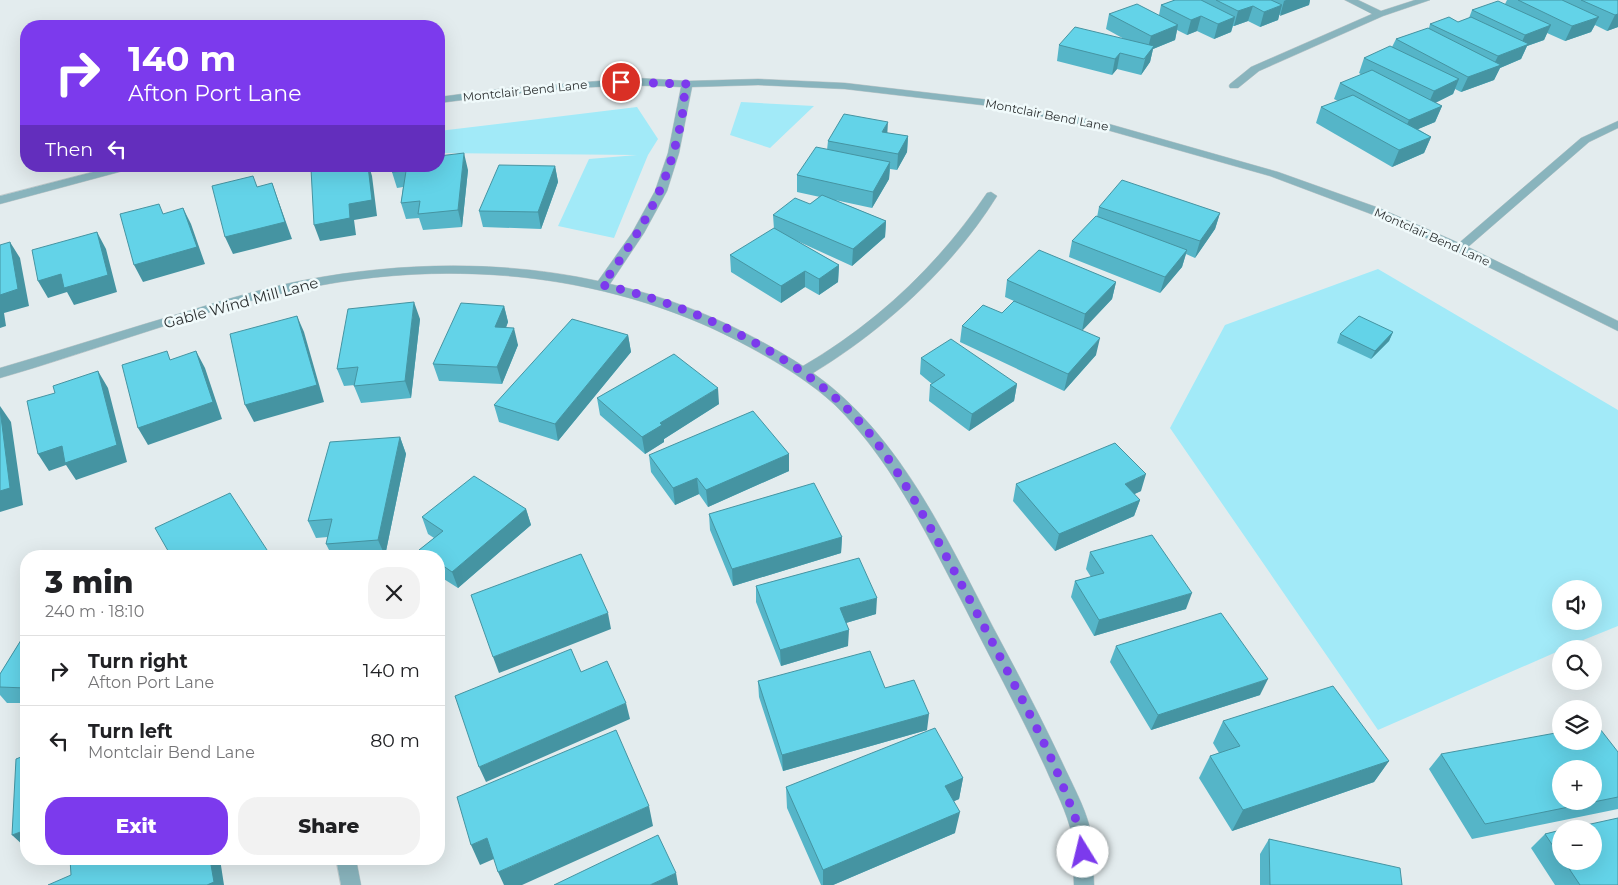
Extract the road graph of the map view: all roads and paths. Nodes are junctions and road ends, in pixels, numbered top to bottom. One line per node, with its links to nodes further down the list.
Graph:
1 (1350, 0): 3 (street)
2 (1425, 0): 3 (street)
3 (1380, 14): 5 (street)
4 (688, 84): 6 (street, Montclair Bend Lane); 11 (street, Montclair Bend Lane); 12 (street)
5 (1234, 86)
6 (445, 99)
7 (1618, 124): 11 (street)
8 (107, 172): 10 (street)
9 (991, 196): 15 (street)
10 (0, 200)
11 (1460, 248): 13 (street, Montclair Bend Lane)
12 (602, 285): 14 (street, Gable Wind Mill Lane); 15 (street, Gable Wind Mill Lane)
13 (1618, 326)
14 (0, 373)
15 (802, 373): 18 (street, Gable Wind Mill Lane)
16 (347, 865): 17 (street)
17 (351, 885)
18 (1084, 885)

